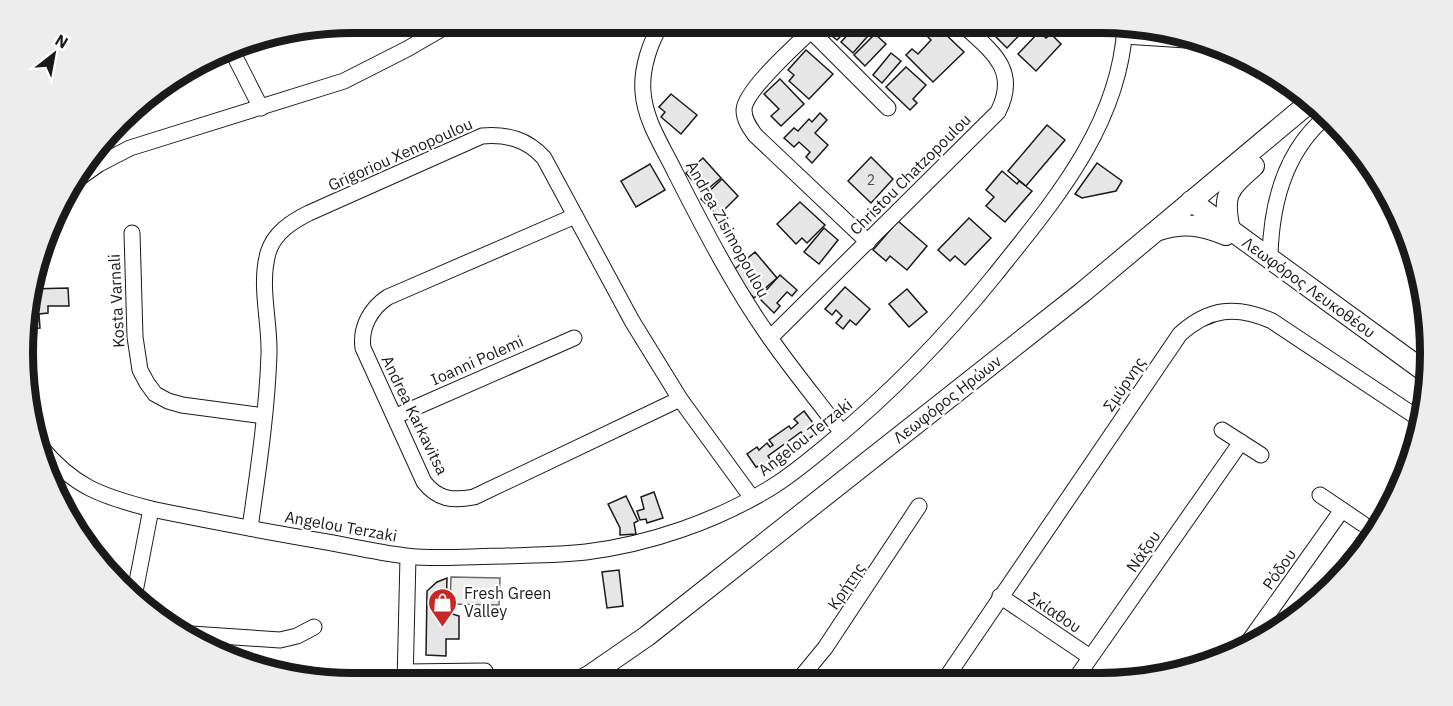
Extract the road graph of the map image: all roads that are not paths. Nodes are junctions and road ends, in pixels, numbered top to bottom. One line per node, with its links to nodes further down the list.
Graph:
1 (434, 33): 8 (street)
2 (656, 33): 21 (street, Andrea Zisimopoulou)
3 (809, 33): 18 (street)
4 (820, 33): 9 (street)
5 (972, 33): 18 (street, Christou Chatzopoulou)
6 (1123, 34): 28 (street, Angelou Terzaki)
7 (234, 56): 8 (street)
8 (261, 108): 12 (street)
9 (888, 108)
10 (1303, 109): 13 (main road, Λεωφόρος Ηρώων); 15 (main road)
11 (1321, 122): 19 (street)
12 (91, 170)
13 (1191, 201): 15 (main road, Λεωφόρος Λευκοθέου); 16 (main road, Λεωφόρος Ηρώων)
14 (575, 216): 23 (street, Grigoriou Xenopoulou); 25 (street, Grigoriou Xenopoulou); 26 (street, Andrea Karkavitsa)
15 (1230, 230): 19 (main road, Λεωφόρος Λευκοθέου)
16 (1155, 232): 19 (main road); 49 (main road, Λεωφόρος Ηρώων)
17 (132, 233): 25 (street, Kosta Varnali)
18 (868, 242): 21 (street, Christou Chatzopoulou)
19 (1263, 253): 22 (main road, Λεωφόρος Λευκοθέου)
20 (574, 338): 26 (street, Ioanni Polemi)
21 (770, 338): 28 (street, Andrea Zisimopoulou)
22 (1419, 368)
23 (680, 399): 26 (street, Andrea Karkavitsa); 33 (street, Grigoriou Xenopoulou)
24 (1414, 415): 41 (street, Σμύρνης)
25 (264, 416): 38 (street, Grigoriou Xenopoulou)
26 (396, 416)
27 (1222, 430): 29 (street)
28 (842, 433): 33 (street, Angelou Terzaki)
29 (1241, 442): 30 (street); 45 (street, Νάξου)
30 (1261, 455)
31 (54, 467): 35 (street, Angelou Terzaki)
32 (1320, 495): 36 (street)
33 (752, 498): 39 (street, Angelou Terzaki)
34 (919, 506): 50 (street, Κρήτης)
35 (151, 509): 38 (street, Angelou Terzaki); 40 (street)
36 (1342, 510): 37 (street); 43 (street, Ρόδου)
37 (1363, 524)
38 (250, 528): 39 (street, Angelou Terzaki)
39 (408, 557): 47 (street)
40 (136, 588)
41 (1000, 596): 45 (street, Σκίαθου); 51 (street, Σμύρνης)
42 (314, 627): 44 (street)
43 (1255, 633)
44 (202, 635)
45 (1090, 657): 52 (street, Νάξου)
46 (485, 671): 48 (street)
47 (405, 673)
48 (462, 673)
49 (593, 673)
50 (804, 673)
51 (949, 673)
52 (1079, 673)

